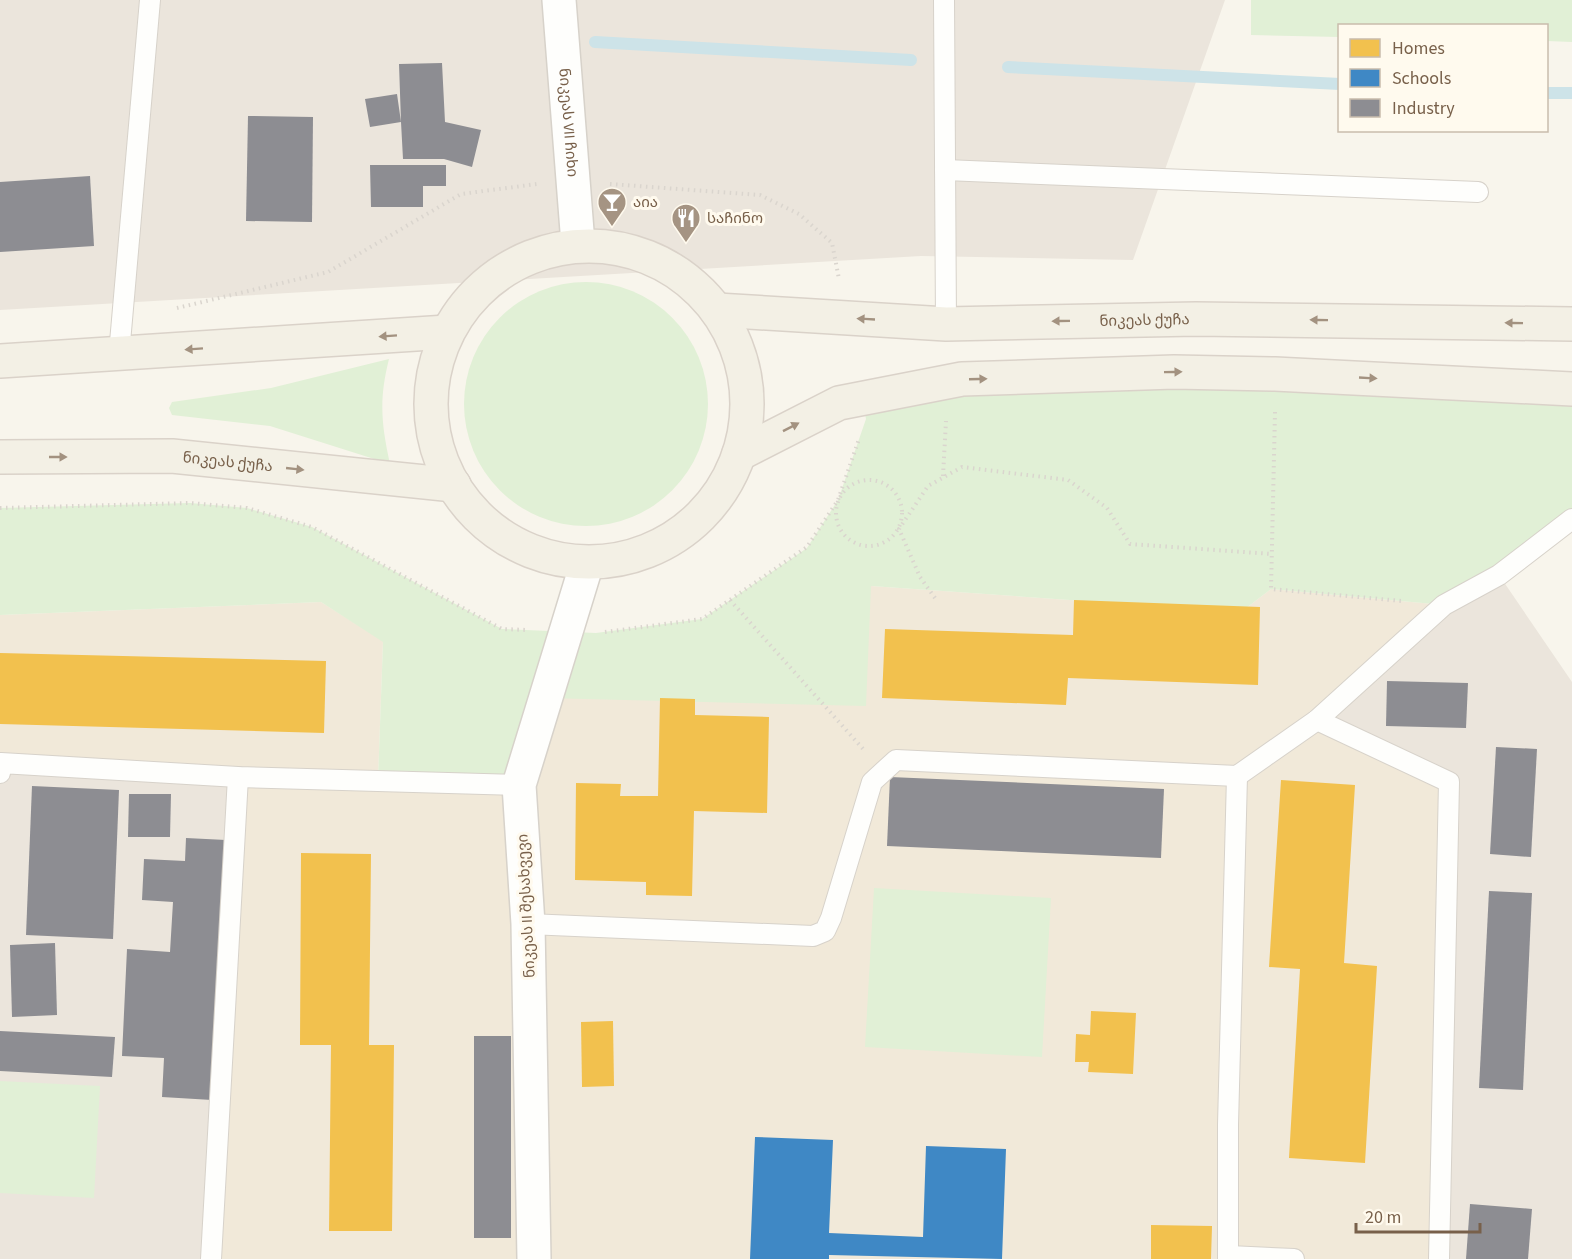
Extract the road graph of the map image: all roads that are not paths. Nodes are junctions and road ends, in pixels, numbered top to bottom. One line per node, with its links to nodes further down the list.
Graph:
1 (150, 0): 11 (lane)
2 (559, 0): 6 (street, ნიკეას VII ჩიხი)
3 (947, 0): 4 (lane)
4 (945, 170): 5 (lane); 8 (lane)
5 (1478, 192)
6 (578, 244): 7 (main road); 10 (main road)
7 (717, 310): 8 (main road, ნიკეას ქუჩა, one-way to 7); 14 (main road)
8 (946, 324): 9 (main road, ნიკეას ქუჩა, one-way to 8)
9 (1572, 324)
10 (447, 332): 11 (main road, one-way to 11); 16 (main road)
11 (119, 354): 12 (main road)
12 (0, 361)
13 (1572, 389): 14 (main road, one-way to 13)
14 (739, 454): 18 (main road)
15 (0, 457): 16 (main road, ნიკეას ქუჩა, one-way to 16)
16 (454, 485): 18 (main road)
17 (1572, 519): 19 (lane)
18 (587, 563): 23 (street, ნიკეას II შესახვევი)
19 (1317, 720): 21 (lane); 29 (lane)
20 (0, 773): 22 (lane)
21 (1237, 776): 24 (lane); 25 (lane)
22 (238, 777): 23 (lane); 26 (lane)
23 (519, 785): 24 (street, ნიკეას II შესახვევი)
24 (528, 924): 27 (street, ნიკეას II შესახვევი)
25 (1228, 1257): 28 (lane)
26 (211, 1259)
27 (534, 1259)
28 (1294, 1259)
29 (1439, 1259)

